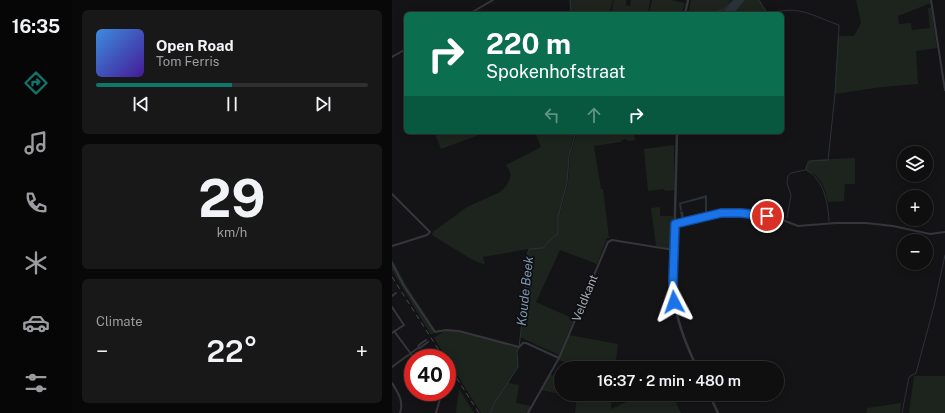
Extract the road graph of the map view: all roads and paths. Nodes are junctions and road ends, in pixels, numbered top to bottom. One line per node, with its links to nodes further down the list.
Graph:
1 (493, 0): 4 (street)
2 (688, 0): 5 (street)
3 (932, 0): 8 (street)
4 (472, 12)
5 (685, 12)
6 (404, 50): 7 (street)
7 (392, 57)
8 (945, 90)
9 (677, 134): 11 (street)
10 (392, 194): 13 (street)
11 (675, 224): 12 (street); 14 (street)
12 (945, 232)
13 (392, 246)
14 (674, 250): 25 (street, Veldkant); 26 (street)
15 (392, 263): 25 (street)
16 (396, 293): 17 (street)
17 (392, 296)
18 (392, 307): 19 (street)
19 (394, 331): 23 (street)
20 (426, 340): 22 (street)
21 (428, 342): 22 (street)
22 (418, 348)
23 (407, 349)
24 (404, 358): 27 (street)
25 (559, 358): 33 (street, Veldkant)
26 (694, 361)
27 (392, 367)
28 (392, 383): 31 (street)
29 (440, 401): 32 (street)
30 (712, 401): 34 (street)
31 (400, 413)
32 (436, 413)
33 (528, 413)
34 (718, 413)

